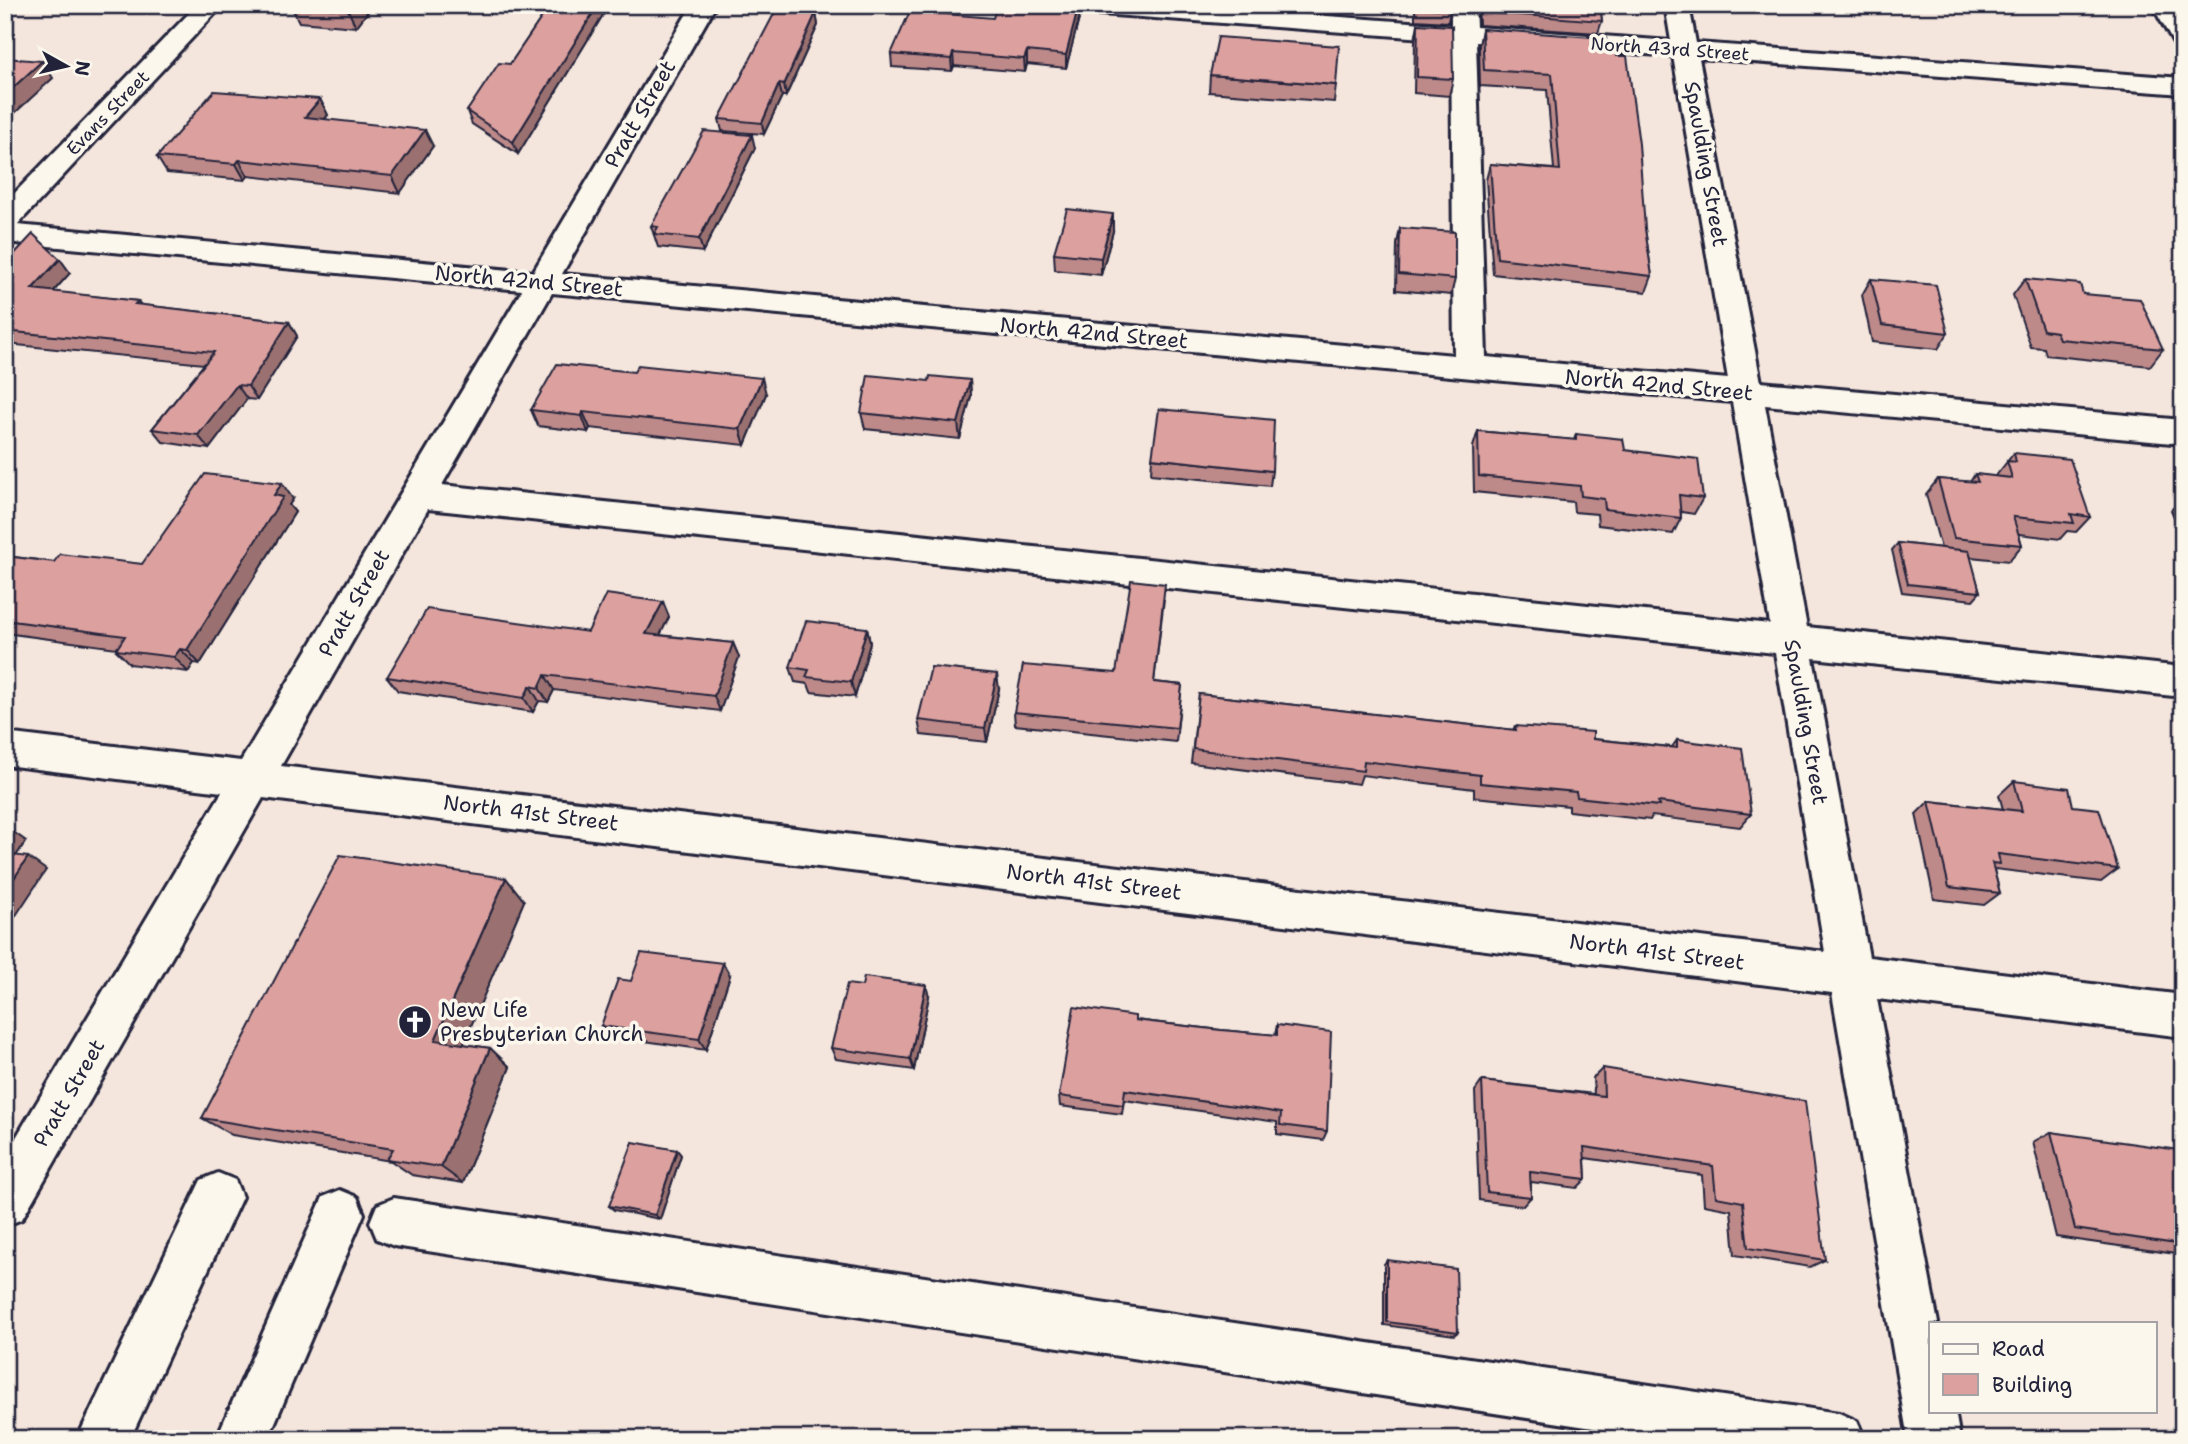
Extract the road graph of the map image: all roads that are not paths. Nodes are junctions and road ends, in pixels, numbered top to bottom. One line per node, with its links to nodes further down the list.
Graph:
1 (211, 5): 11 (street, Evans Street)
2 (704, 5): 13 (street, Pratt Street)
3 (1073, 5): 7 (street, North 43rd Street)
4 (1463, 5): 7 (street)
5 (1677, 5): 9 (street, Spaulding Street)
6 (2164, 5): 8 (street)
7 (1464, 34): 9 (street, North 43rd Street); 14 (street)
8 (2183, 39)
9 (1686, 50): 10 (street, North 43rd Street); 15 (street, Spaulding Street)
10 (2183, 86)
11 (5, 220)
12 (5, 233): 13 (street, North 42nd Street)
13 (541, 283): 14 (street, North 42nd Street); 17 (street, Pratt Street)
14 (1470, 368): 15 (street, North 42nd Street)
15 (1746, 393): 16 (street, North 42nd Street); 18 (street, Spaulding Street)
16 (2183, 432)
17 (417, 495): 18 (street); 21 (street, Pratt Street)
18 (1792, 641): 19 (street); 22 (street, Spaulding Street)
19 (2183, 682)
20 (5, 749): 21 (street, North 41st Street)
21 (252, 779): 22 (street, North 41st Street); 24 (street, Pratt Street)
22 (1849, 975): 23 (street, North 41st Street); 29 (street, Spaulding Street)
23 (2183, 1016)
24 (12, 1178)
25 (218, 1197): 30 (street)
26 (340, 1214): 31 (street)
27 (394, 1222): 32 (street)
28 (1929, 1412): 33 (street, Spaulding Street)
29 (1929, 1412)
30 (103, 1439)
31 (242, 1439)
32 (1839, 1439)
33 (1934, 1439)

